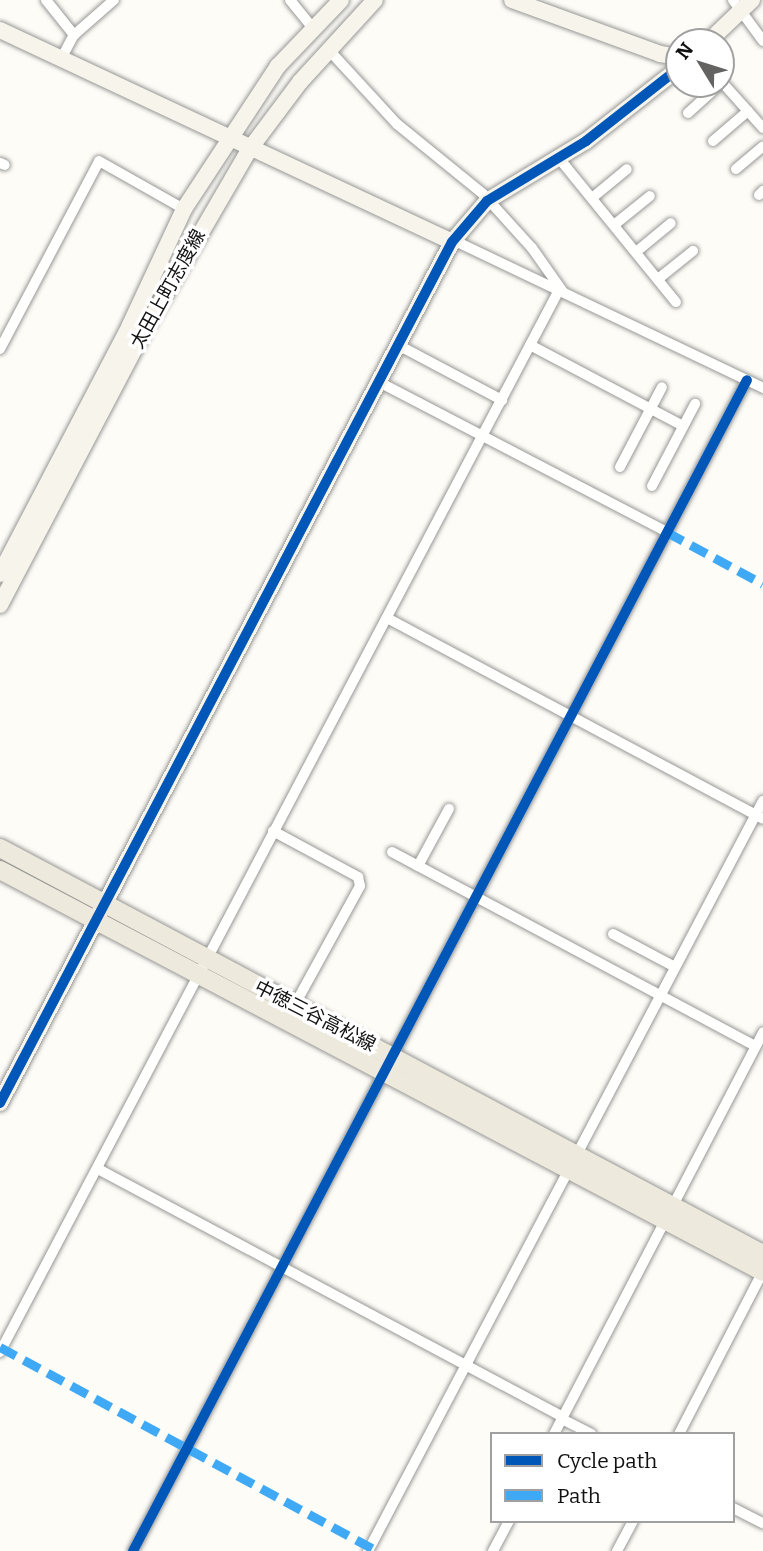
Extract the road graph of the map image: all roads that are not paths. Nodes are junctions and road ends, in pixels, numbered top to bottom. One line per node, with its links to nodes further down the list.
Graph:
1 (46, 0): 11 (street)
2 (114, 0): 11 (street)
3 (290, 0): 8 (street)
4 (341, 0): 8 (street, 太田上町志度線)
5 (375, 0): 13 (street, 太田上町志度線)
6 (512, 0): 14 (street)
7 (741, 5): 9 (street); 12 (street)
8 (313, 28): 22 (street, 太田上町志度線)
9 (720, 28)
10 (0, 30): 15 (street)
11 (74, 35): 15 (street)
12 (763, 41)
13 (328, 49): 25 (street, 太田上町志度線); 31 (street)
14 (665, 55)
15 (61, 59): 22 (street)
16 (665, 80): 26 (street)
17 (704, 98): 20 (street)
18 (735, 98): 19 (street)
19 (748, 111): 21 (street); 23 (street)
20 (688, 113)
21 (763, 128)
22 (227, 138): 25 (street); 32 (street, 太田上町志度線)
23 (713, 141)
24 (763, 146): 28 (street)
25 (249, 149): 35 (street); 57 (street, 太田上町志度線)
26 (558, 157): 30 (street); 31 (street)
27 (627, 169): 30 (street)
28 (736, 169)
29 (650, 196): 34 (street)
30 (592, 198): 34 (street)
31 (487, 201): 35 (street); 39 (street)
32 (184, 209): 43 (street); 56 (street, 太田上町志度線)
33 (671, 223): 37 (street)
34 (614, 225): 37 (street)
35 (453, 241): 39 (street); 41 (street)
36 (693, 251): 38 (street)
37 (636, 253): 38 (street)
38 (658, 279): 40 (street)
39 (561, 291): 42 (street); 44 (street)
40 (676, 302)
41 (398, 345): 45 (street); 48 (street)
42 (530, 345): 48 (street); 50 (street)
43 (0, 349)
44 (747, 380): 47 (street); 55 (street)
45 (379, 382): 52 (street); 69 (street)
46 (662, 387): 50 (street)
47 (763, 388)
48 (502, 400): 52 (street)
49 (695, 404): 51 (street)
50 (651, 409): 51 (street); 53 (street)
51 (683, 426): 54 (street)
52 (482, 437): 55 (street); 58 (street)
53 (620, 467)
54 (652, 486)
55 (667, 532): 59 (street)
56 (0, 574)
57 (0, 605)
58 (387, 618): 59 (street); 63 (street)
59 (571, 717): 62 (street); 68 (street)
60 (763, 801): 62 (street)
61 (449, 809): 66 (street)
62 (759, 817): 73 (street)
63 (273, 831): 72 (street); 76 (street)
64 (0, 848): 69 (main road, 中徳三谷高松線)
65 (392, 852): 66 (street)
66 (418, 866): 68 (street)
67 (0, 870): 70 (main road, 中徳三谷高松線)
68 (476, 898): 75 (street); 79 (street)
69 (105, 906): 70 (street); 72 (main road, 中徳三谷高松線)
70 (97, 922): 74 (main road, 中徳三谷高松線); 80 (street)
71 (613, 934): 73 (street)
72 (206, 958): 74 (street); 76 (main road, 中徳三谷高松線)
73 (675, 967): 75 (street)
74 (197, 975): 79 (main road, 中徳三谷高松線); 82 (street)
75 (660, 995): 78 (street); 81 (street)
76 (294, 1006): 79 (main road, 中徳三谷高松線)
77 (763, 1032): 78 (street)
78 (758, 1049): 83 (street)
79 (386, 1064): 81 (main road, 中徳三谷高松線); 85 (street)
80 (0, 1103)
81 (571, 1162): 83 (main road, 中徳三谷高松線); 88 (street)
82 (98, 1169): 85 (street); 87 (street)
83 (669, 1213): 84 (main road, 中徳三谷高松線); 86 (main road, 中徳三谷高松線); 89 (street)
84 (763, 1254)
85 (283, 1267): 88 (street); 97 (street)
86 (763, 1272): 92 (street)
87 (0, 1352)
88 (467, 1366): 89 (street); 98 (street)
89 (563, 1418): 90 (street); 91 (street)
90 (555, 1432)
91 (588, 1432)
92 (680, 1432)
93 (735, 1509): 96 (street)
94 (508, 1523): 99 (street)
95 (632, 1523): 100 (street)
96 (763, 1523)
97 (133, 1551)
98 (368, 1551)
99 (493, 1551)
100 (617, 1551)

